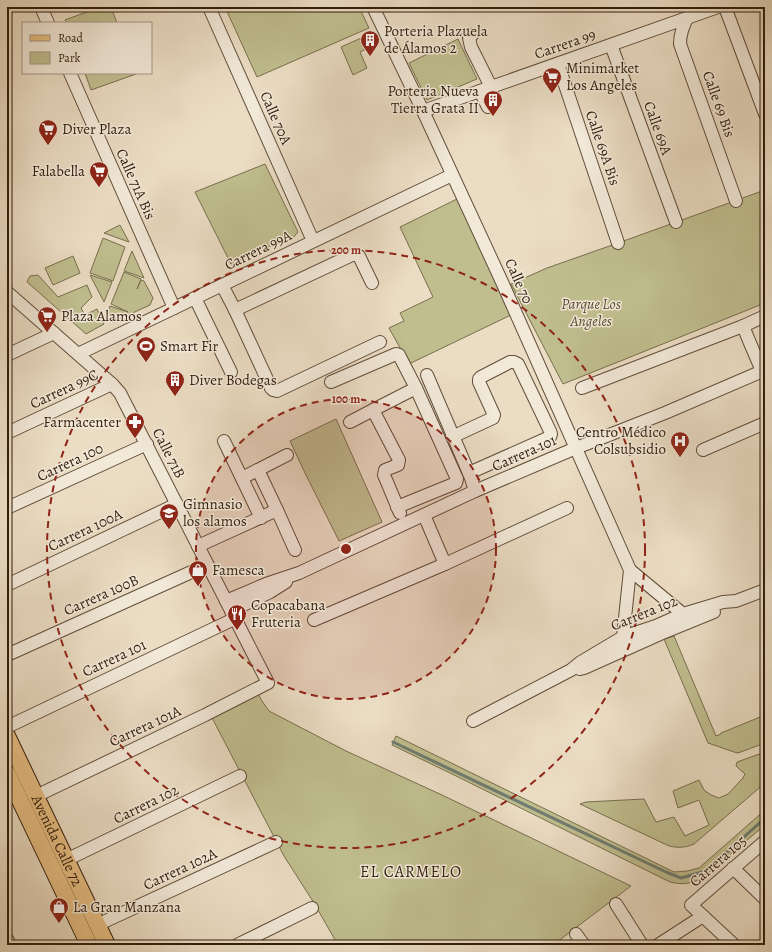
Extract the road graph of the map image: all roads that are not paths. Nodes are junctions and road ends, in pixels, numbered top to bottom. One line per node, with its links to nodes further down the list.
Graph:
1 (41, 7): 7 (street)
2 (209, 7): 19 (street, Calle 70A)
3 (373, 7): 14 (street, Calle 70)
4 (725, 7): 15 (street)
5 (713, 8): 6 (street, Carrera 99)
6 (687, 18): 9 (street, Carrera 99); 17 (street, Calle 69 Bis)
7 (48, 22)
8 (472, 35): 12 (street)
9 (611, 45): 10 (street, Carrera 99); 18 (street, Calle 69A)
10 (558, 64): 12 (street, Carrera 99); 20 (street, Calle 69A Bis)
11 (70, 74): 25 (street, Calle 71A Bis)
12 (486, 89): 13 (street); 14 (street, Carrera 99)
13 (488, 107)
14 (423, 111): 16 (street, Calle 70)
15 (765, 114)
16 (452, 174): 19 (street, Carrera 99A); 47 (street, Calle 70)
17 (736, 201)
18 (676, 222)
19 (313, 241): 22 (street, Carrera 99A)
20 (618, 244)
21 (372, 283): 26 (street)
22 (222, 285): 24 (street, Carrera 99A); 26 (street)
23 (7, 292): 29 (street, Calle 71B)
24 (194, 298): 25 (street, Carrera 99A); 34 (street)
25 (174, 308): 31 (street, Carrera 99A)
26 (235, 310): 30 (street)
27 (765, 316): 28 (street)
28 (743, 326): 33 (street); 39 (street)
29 (54, 333): 31 (street, Calle 71B); 32 (street)
30 (380, 342)
31 (78, 354): 37 (street, Calle 71B)
32 (7, 355)
33 (764, 370): 47 (street, Carrera 101)
34 (231, 372)
35 (427, 375): 44 (street)
36 (331, 382): 38 (street)
37 (112, 384): 43 (street, Carrera 99C); 46 (street, Calle 71B)
38 (416, 388): 40 (street); 55 (street)
39 (582, 388)
40 (373, 410): 41 (street); 55 (street)
41 (350, 422)
42 (765, 423): 48 (street)
43 (7, 433)
44 (452, 437): 51 (street); 51 (street)
45 (224, 441): 52 (street)
46 (146, 444): 54 (street, Calle 71B); 56 (street, Carrera 100)
47 (576, 448): 53 (street, Carrera 101); 66 (street, Calle 70)
48 (703, 450)
49 (287, 455): 50 (street)
50 (258, 470): 52 (street); 58 (street)
51 (469, 473): 53 (street)
52 (242, 478): 60 (street)
53 (476, 491): 59 (street, Carrera 101)
54 (177, 504): 62 (street, Calle 71B); 67 (street, Carrera 100A)
55 (397, 507): 61 (street)
56 (7, 508)
57 (567, 508): 64 (street)
58 (277, 510): 60 (street); 63 (street)
59 (424, 515): 61 (street, Carrera 101); 64 (street)
60 (261, 518): 62 (street)
61 (405, 523): 69 (street, Carrera 101)
62 (198, 546): 65 (street, Calle 71B)
63 (296, 550)
64 (445, 564): 71 (street)
65 (207, 565): 69 (street, Calle 71B); 74 (street, Carrera 100B)
66 (630, 570): 70 (street, Calle 70); 72 (street, Calle 70)
67 (7, 585)
68 (765, 590): 70 (street, Carrera 102)
69 (230, 610): 76 (street, Calle 71B); 78 (street, Carrera 101)
70 (685, 618): 72 (street, Carrera 102); 73 (street, Carrera 102)
71 (314, 620)
72 (623, 637): 73 (street); 75 (street, Carrera 102)
73 (628, 648): 75 (street, Carrera 102)
74 (7, 655)
75 (571, 670): 77 (street, Carrera 102)
76 (268, 683): 82 (street, Carrera 101A)
77 (473, 721)
78 (7, 727)
79 (7, 736): 82 (main road, Avenida Calle 72)
80 (7, 773): 95 (main road, Avenida Calle 72)
81 (240, 776): 85 (street, Carrera 102)
82 (36, 796): 85 (main road, Avenida Calle 72)
83 (765, 841): 86 (street, Carrera 105)
84 (276, 842): 91 (street, Carrera 102A)
85 (66, 860): 91 (main road, Avenida Calle 72)
86 (733, 868): 87 (street); 90 (street, Carrera 105)
87 (765, 899)
88 (616, 904): 99 (street)
89 (312, 908): 97 (street)
90 (703, 916): 100 (street); 101 (street)
91 (97, 924): 96 (main road, Avenida Calle 72)
92 (576, 934): 98 (street)
93 (7, 939): 94 (street)
94 (10, 945)
95 (89, 945)
96 (107, 945)
97 (237, 945)
98 (584, 945)
99 (642, 945)
100 (658, 945)
101 (734, 945)

